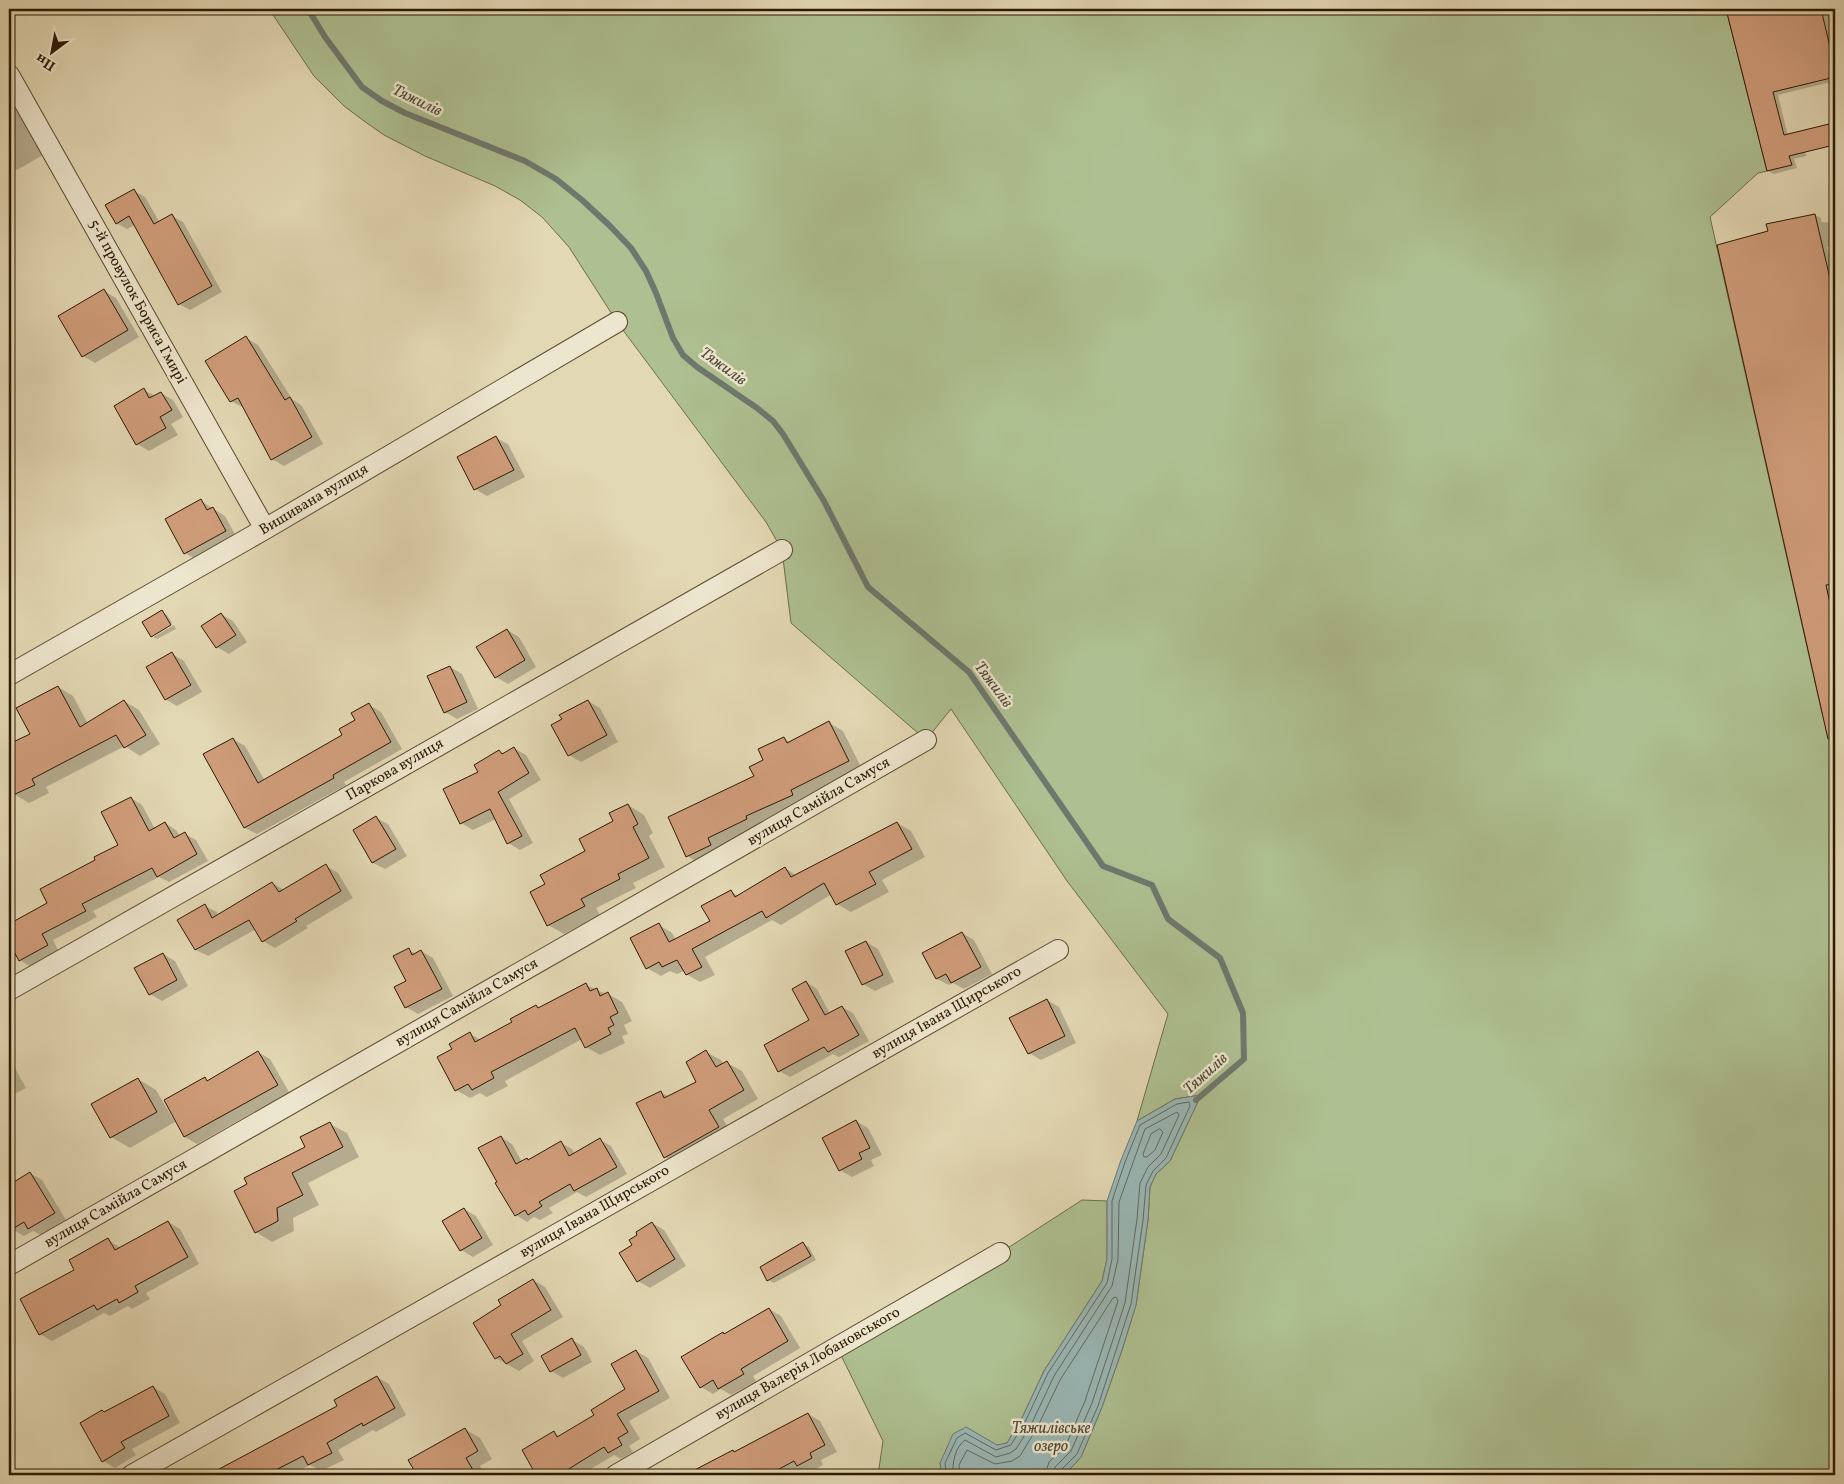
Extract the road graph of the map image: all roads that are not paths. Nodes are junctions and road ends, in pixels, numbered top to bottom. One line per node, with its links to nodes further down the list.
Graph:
1 (9, 75): 3 (street, 5-й провулок Бориса Гмирі)
2 (617, 322): 3 (street, Вишивана вулиця)
3 (265, 529): 5 (street, Вишивана вулиця)
4 (782, 550): 8 (street, Паркова вулиця)
5 (9, 675)
6 (926, 740): 10 (street, вулиця Самійла Самуся)
7 (1058, 950): 11 (street, вулиця Івана Щирського)
8 (9, 990)
9 (1000, 1253): 12 (street, вулиця Валерія Лобановського)
10 (9, 1265)
11 (132, 1475)
12 (616, 1475)

